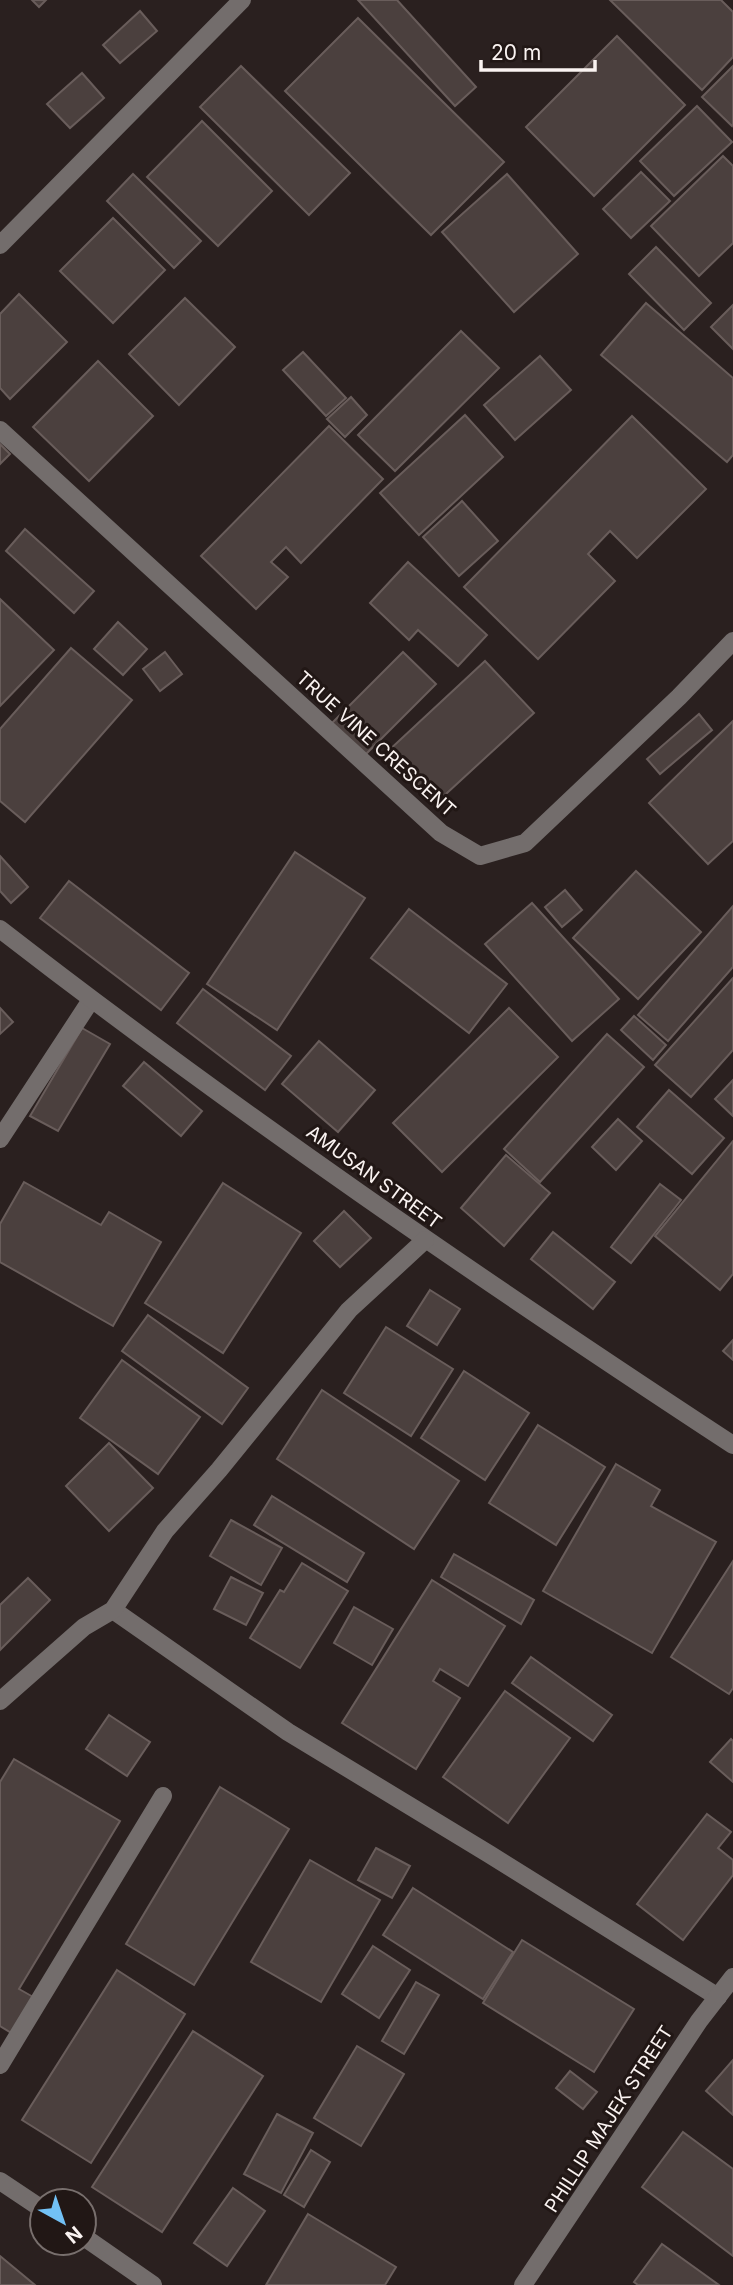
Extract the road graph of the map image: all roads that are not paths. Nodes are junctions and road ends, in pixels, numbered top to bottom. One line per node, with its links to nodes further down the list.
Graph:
1 (242, 0): 2 (street)
2 (0, 245)
3 (0, 430): 4 (street, TRUE VINE CRESCENT)
4 (733, 641)
5 (0, 929): 6 (street, AMUSAN STREET)
6 (91, 1000): 7 (street); 8 (street, AMUSAN STREET)
7 (0, 1139)
8 (425, 1240): 9 (street, AMUSAN STREET); 10 (street)
9 (733, 1445)
10 (113, 1610): 11 (street); 14 (street)
11 (0, 1701)
12 (163, 1796): 15 (street)
13 (733, 1977): 14 (street, PHILLIP MAJEK STREET)
14 (718, 1997): 20 (street, PHILLIP MAJEK STREET)
15 (0, 2065)
16 (4, 2190): 17 (street)
17 (28, 2202)
18 (98, 2247): 19 (street)
19 (153, 2285)
20 (523, 2285)

